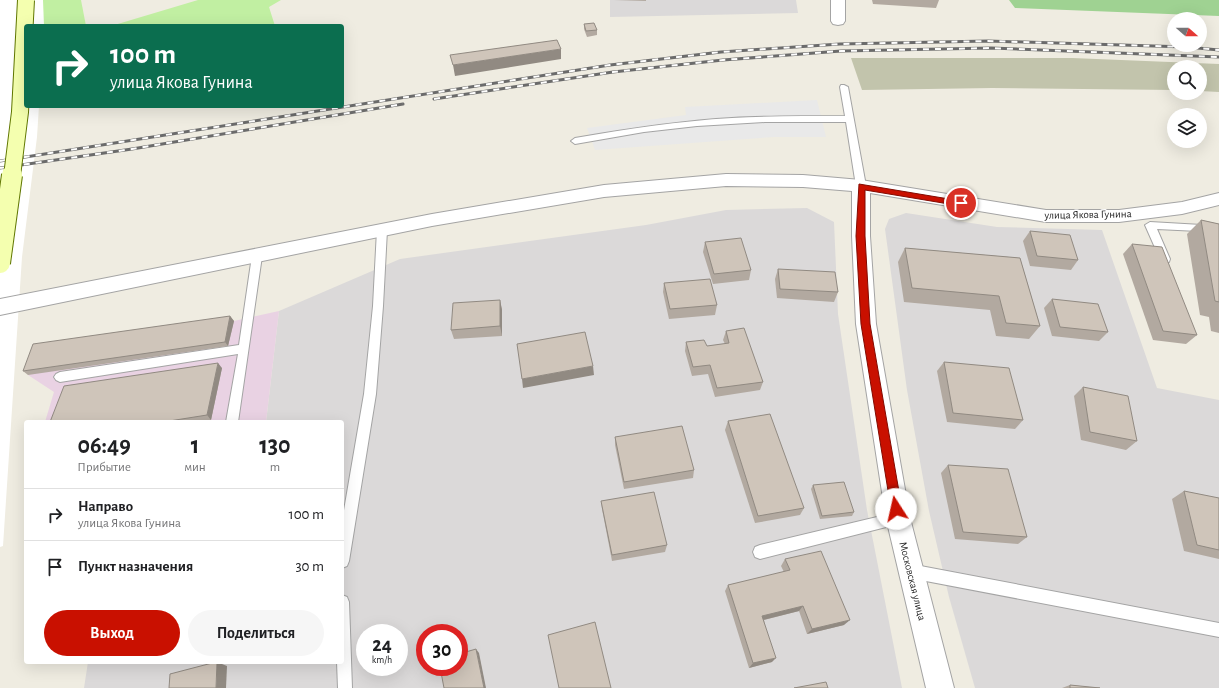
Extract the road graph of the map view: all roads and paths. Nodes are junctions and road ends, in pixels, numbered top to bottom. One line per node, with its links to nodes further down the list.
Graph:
1 (26, 0): 4 (main road, bridge)
2 (838, 0): 3 (street)
3 (838, 21)
4 (25, 24)
5 (24, 37): 14 (main road, bridge)
6 (844, 87): 7 (lane)
7 (849, 119): 8 (lane); 9 (lane)
8 (575, 141)
9 (861, 186): 10 (street, улица Якова Гунина); 12 (street, улица Якова Гунина); 20 (street, Московская улица)
10 (1219, 199)
11 (1219, 229): 15 (lane)
12 (382, 230): 13 (street, улица Якова Гунина); 21 (lane)
13 (257, 256): 16 (street, улица Якова Гунина); 17 (lane)
14 (0, 263)
15 (1169, 269)
16 (0, 307)
17 (244, 349): 18 (lane); 19 (lane)
18 (60, 377)
19 (232, 420)
20 (898, 518): 22 (lane); 23 (street, Московская улица)
21 (344, 538)
22 (760, 552)
23 (910, 571): 24 (lane); 27 (street, Московская улица)
24 (1219, 630)
25 (344, 659): 26 (lane)
26 (345, 688)
27 (940, 688)

